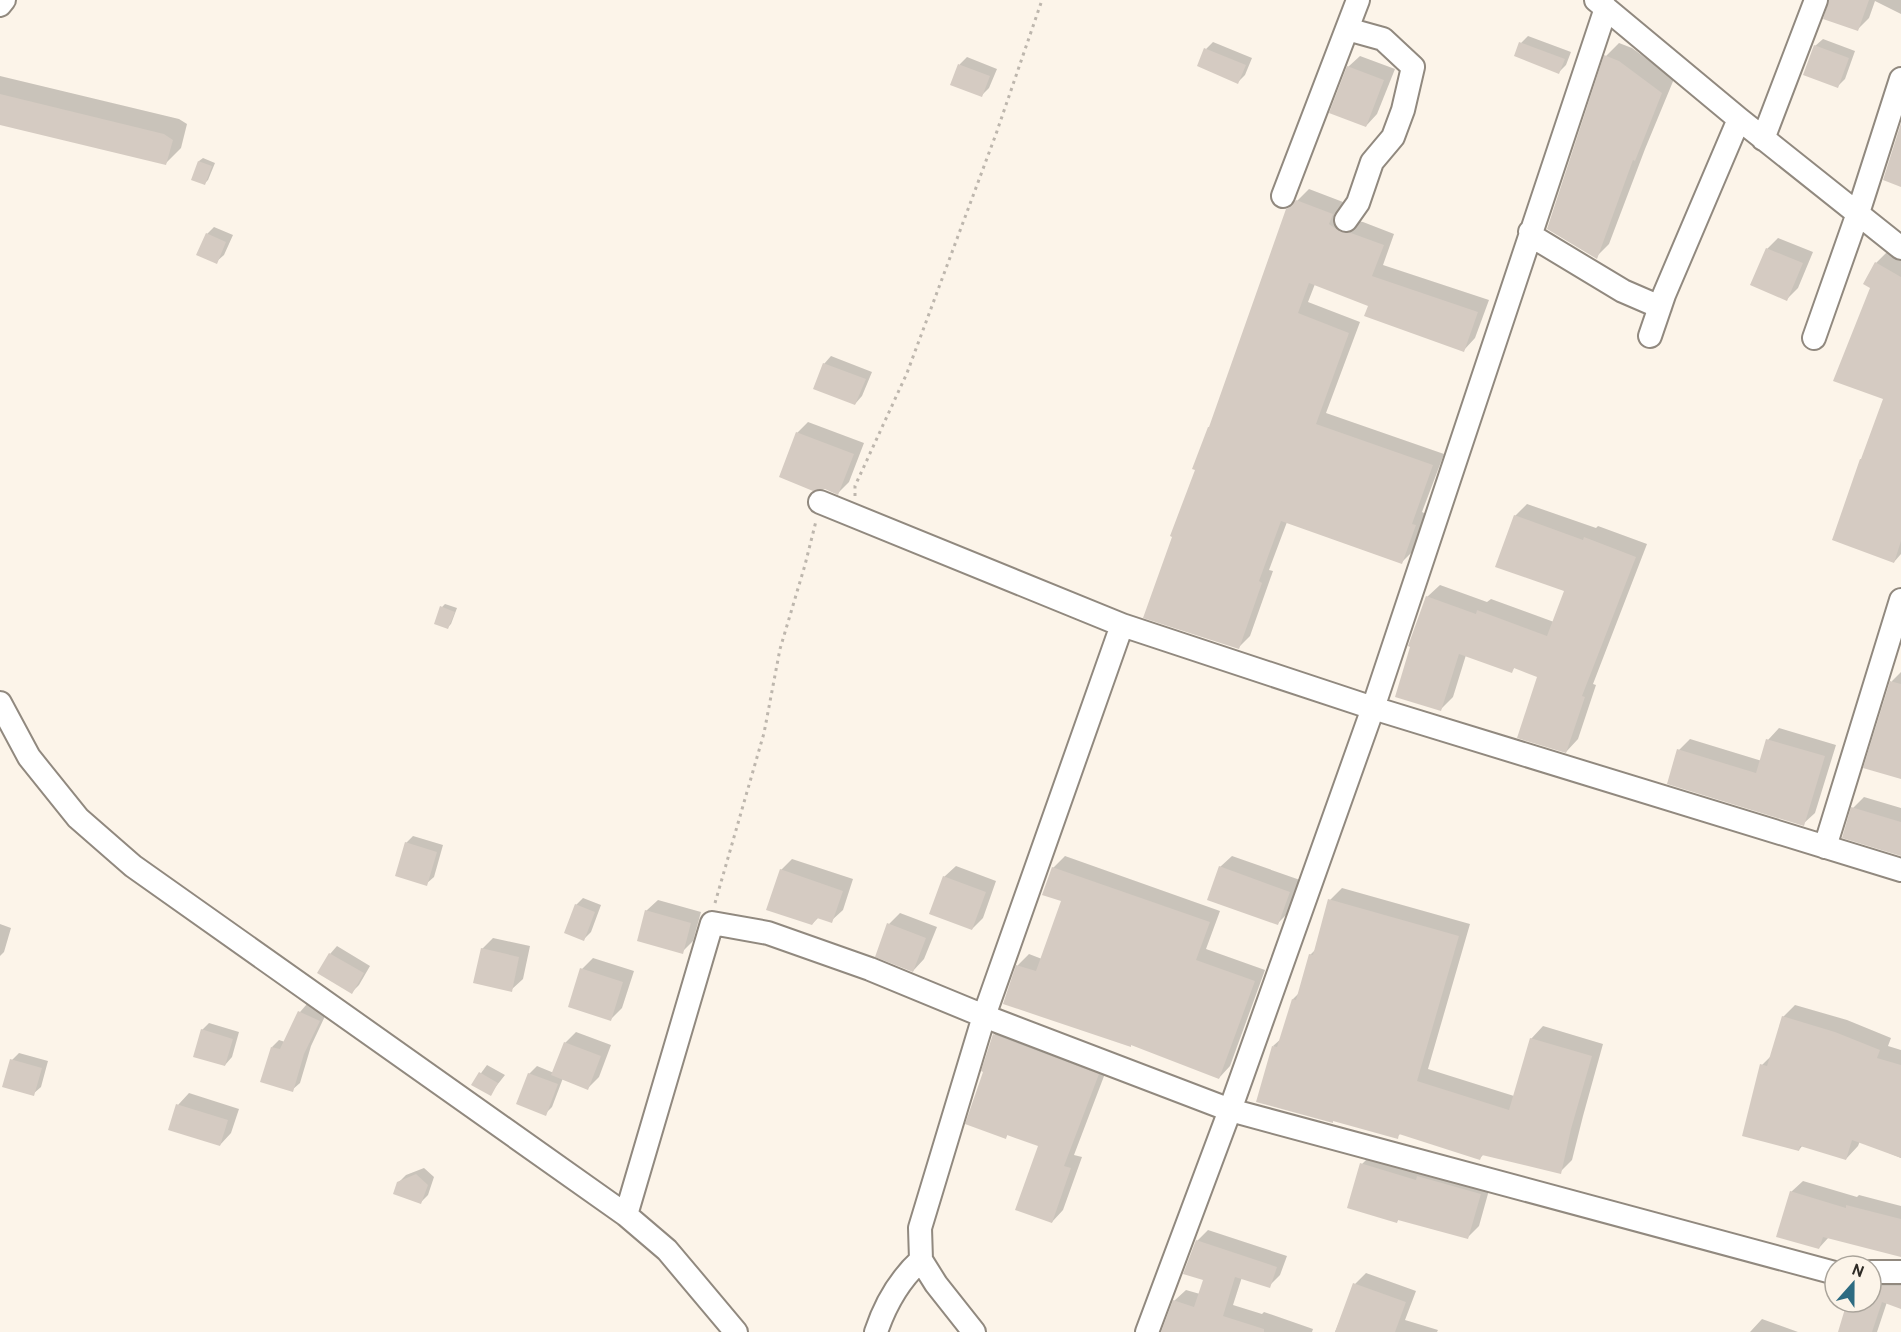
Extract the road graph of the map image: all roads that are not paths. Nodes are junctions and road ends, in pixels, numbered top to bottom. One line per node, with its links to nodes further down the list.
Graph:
1 (4, 0): 5 (street)
2 (1358, 0): 6 (street)
3 (1816, 0): 9 (street)
4 (1601, 4): 8 (street); 13 (street)
5 (0, 5)
6 (1347, 29): 10 (street); 12 (street)
7 (1901, 79): 11 (street)
8 (1738, 119): 9 (street); 15 (street)
9 (1763, 139): 11 (street)
10 (1283, 196)
11 (1858, 213): 14 (street); 17 (street)
12 (1346, 219)
13 (1530, 232): 15 (street); 22 (street)
14 (1901, 248)
15 (1660, 307): 16 (street)
16 (1650, 336)
17 (1814, 338)
18 (820, 502): 20 (street)
19 (1901, 600): 23 (street)
20 (1122, 625): 22 (street); 25 (street)
21 (0, 703): 27 (street)
22 (1373, 708): 23 (street); 26 (street)
23 (1825, 847): 24 (street)
24 (1901, 870)
25 (984, 1016): 26 (street); 27 (street); 28 (street)
26 (1230, 1110): 29 (street); 35 (street)
27 (626, 1215): 32 (street)
28 (921, 1260): 33 (street); 34 (street)
29 (1823, 1270)
30 (1883, 1272): 31 (street)
31 (1901, 1272)
32 (736, 1332)
33 (876, 1332)
34 (974, 1332)
35 (1147, 1332)

